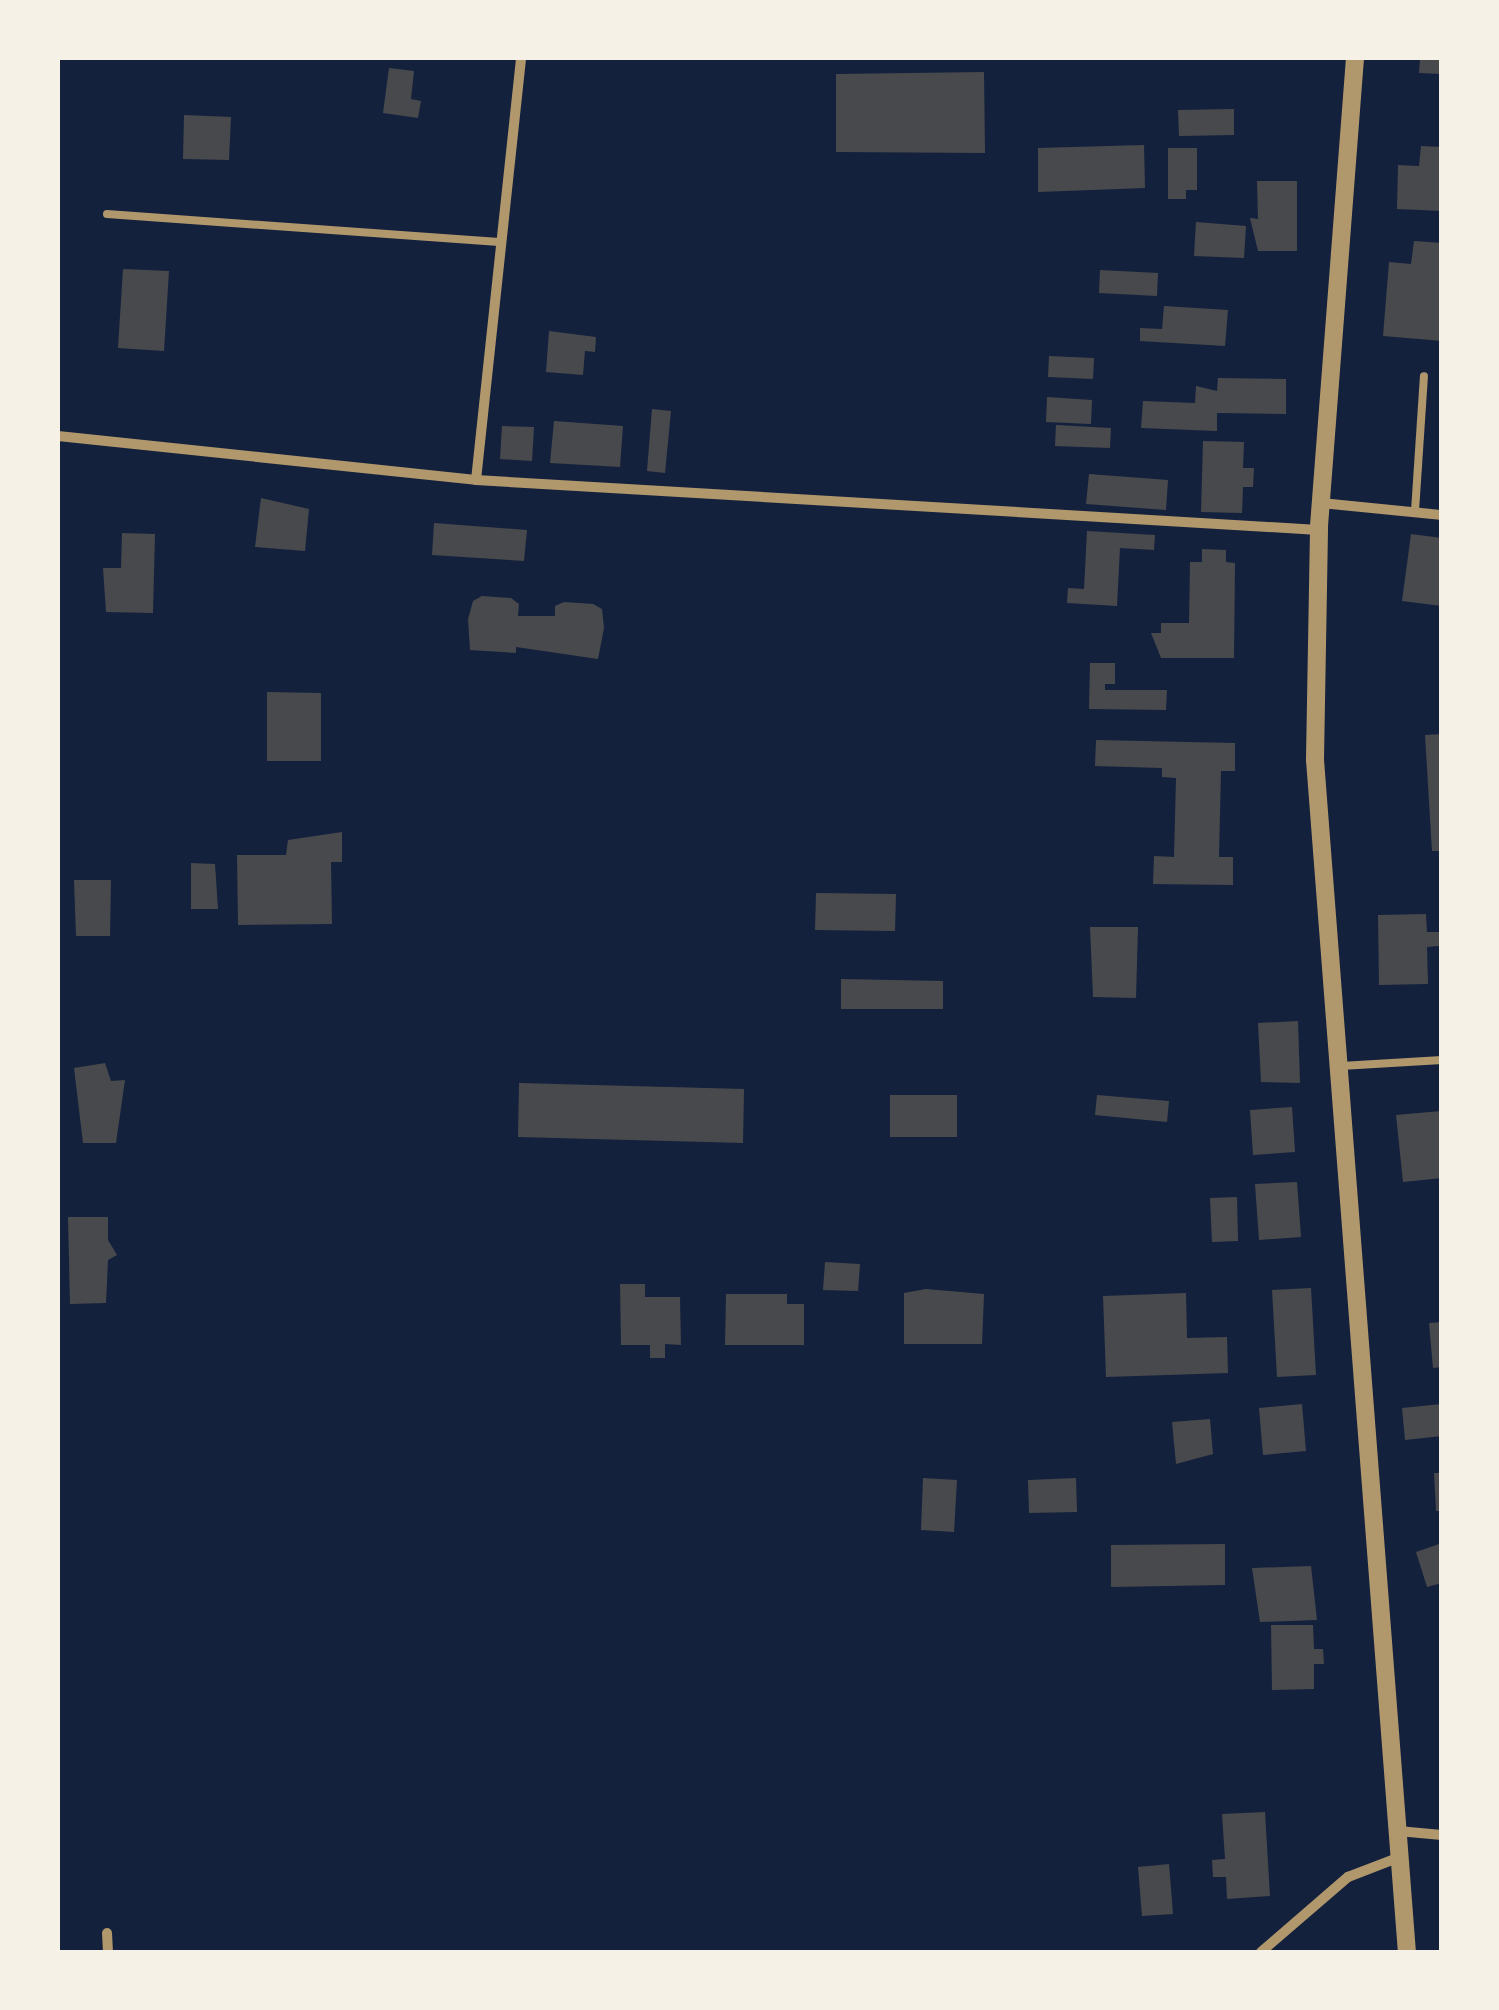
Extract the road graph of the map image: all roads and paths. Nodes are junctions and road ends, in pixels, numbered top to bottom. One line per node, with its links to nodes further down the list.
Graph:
1 (521, 58): 4 (street)
2 (1354, 58): 8 (street)
3 (107, 214): 4 (lane)
4 (499, 242): 7 (street)
5 (1424, 376): 9 (lane)
6 (58, 436): 7 (street)
7 (476, 480): 11 (street)
8 (1321, 502): 9 (street); 11 (street)
9 (1415, 510): 10 (street)
10 (1442, 515)
11 (1318, 530): 13 (street)
12 (1442, 1060): 13 (lane)
13 (1336, 1066): 14 (street)
14 (1398, 1831): 15 (street); 16 (street)
15 (1442, 1834)
16 (1400, 1857): 19 (street); 20 (street)
17 (108, 1934): 18 (street)
18 (108, 1952)
19 (1261, 1952)
20 (1407, 1952)

